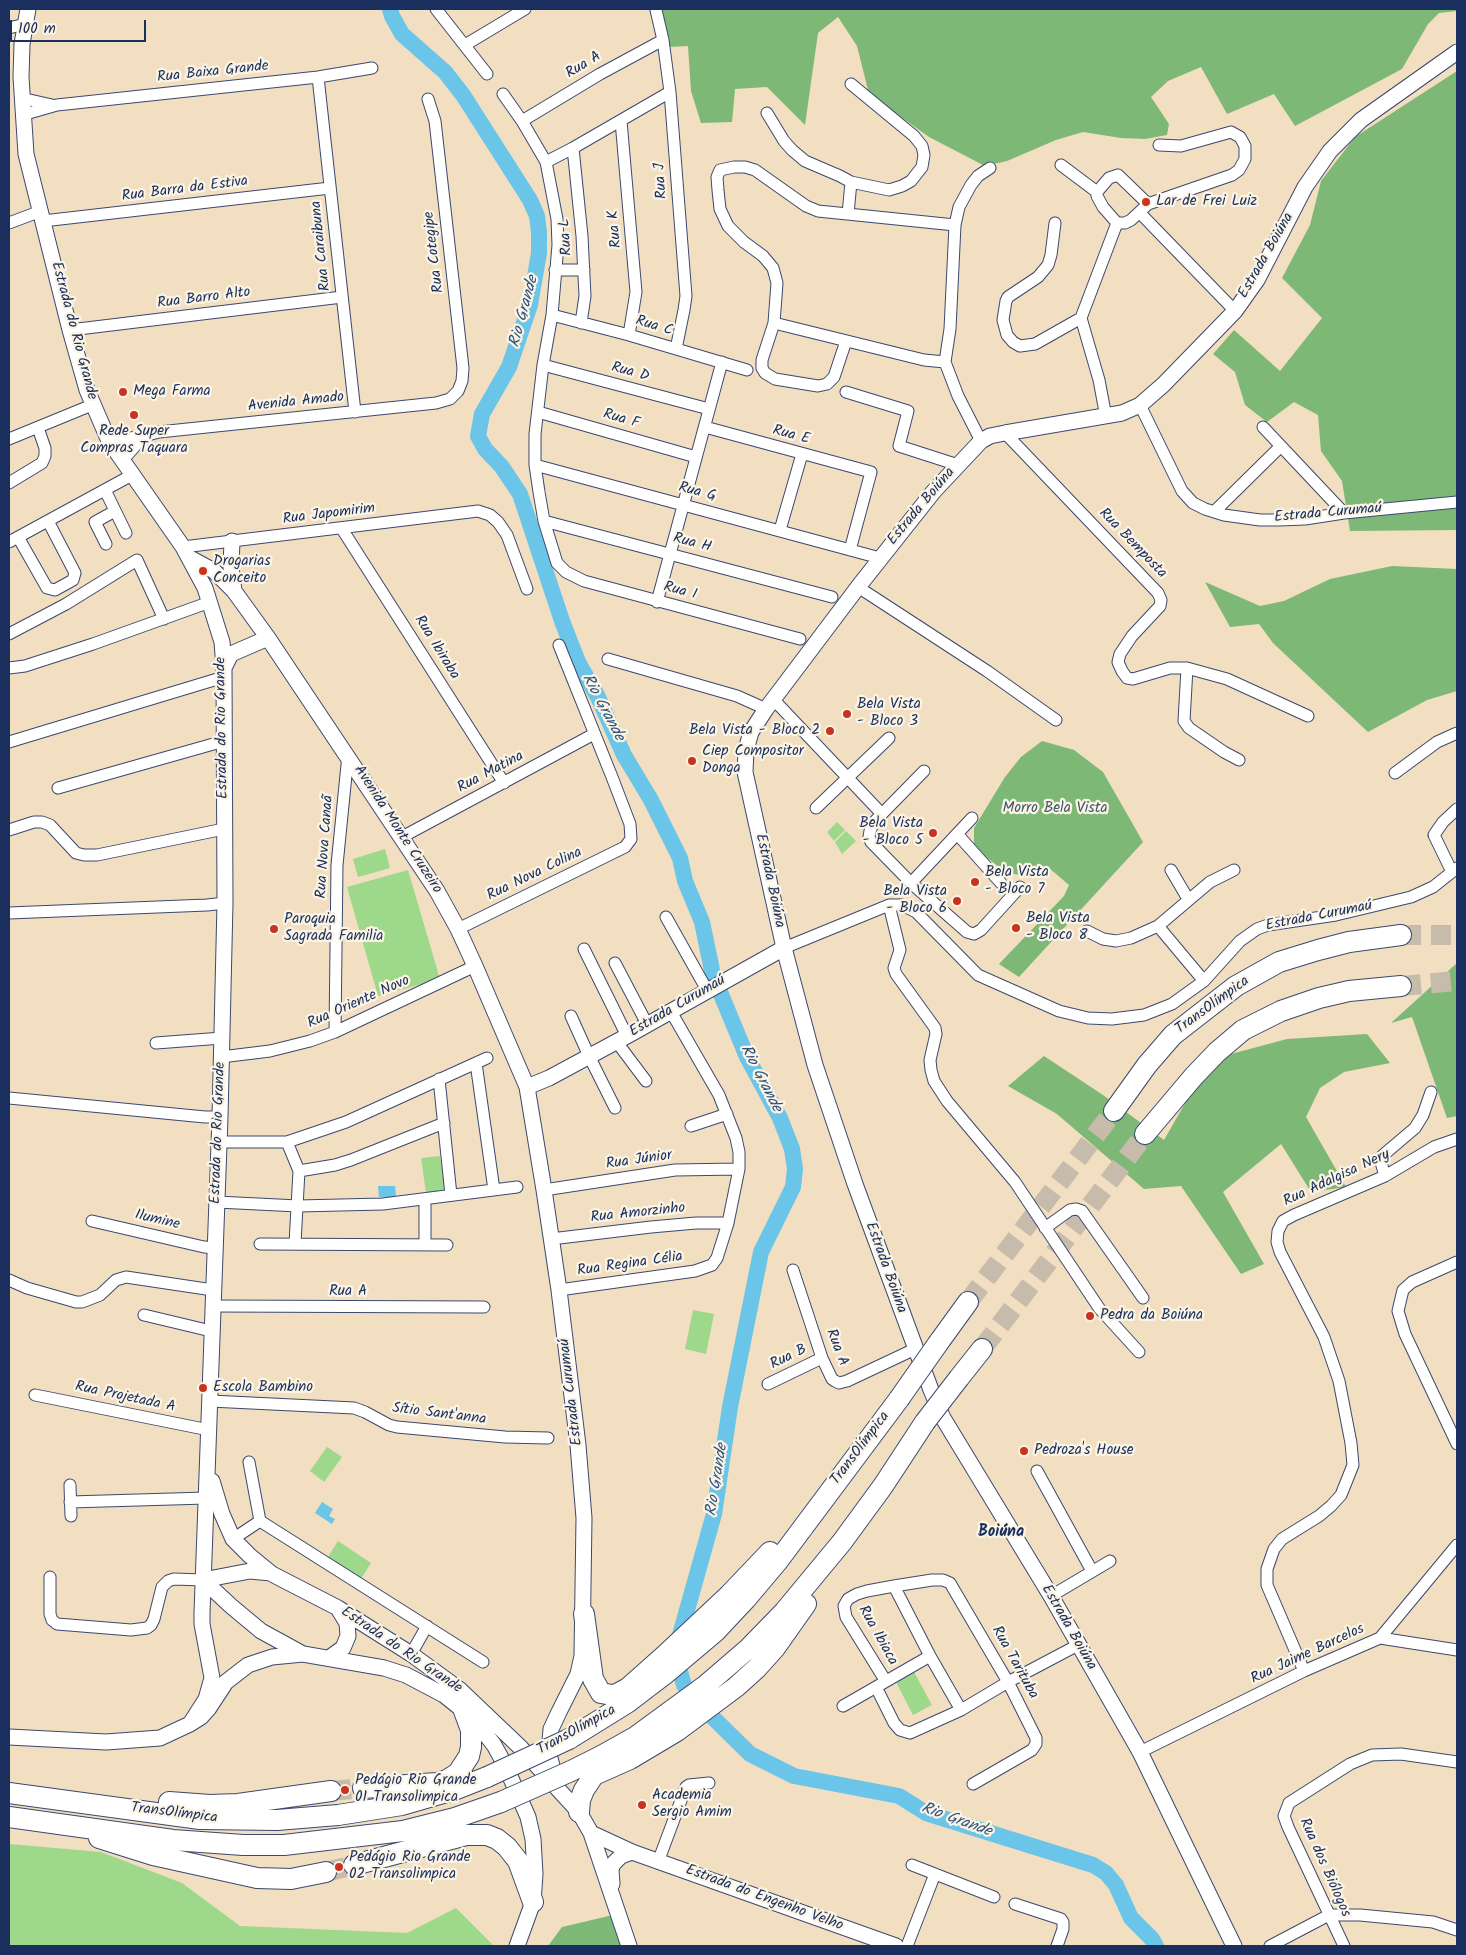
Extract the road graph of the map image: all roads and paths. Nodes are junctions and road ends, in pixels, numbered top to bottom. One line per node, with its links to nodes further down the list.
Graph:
1 (436, 9): 7 (street)
2 (525, 9): 7 (street)
3 (656, 10): 6 (street, Rua J)
4 (27, 16): 5 (street); 15 (street, Estrada do Rio Grande)
5 (9, 28)
6 (663, 40): 13 (street, Rua J); 20 (street, Rua A)
7 (465, 45): 10 (street)
8 (1457, 52): 40 (street, Estrada Boiúna)
9 (372, 68): 11 (street, Rua Baixa Grande)
10 (487, 74)
11 (318, 77): 17 (street, Rua Baixa Grande); 28 (street, Rua Caraibuna)
12 (851, 84): 27 (street)
13 (670, 92): 21 (street); 48 (street, Rua J)
14 (503, 94): 20 (street)
15 (21, 98): 17 (street, Rua Baixa Grande); 19 (street, Estrada do Rio Grande)
16 (428, 99): 54 (street, Rua Cotegipe)
17 (57, 106): 19 (street, Rua Baixa Grande)
18 (767, 113): 27 (street)
19 (22, 115): 32 (street, Estrada do Rio Grande)
20 (522, 121): 24 (street)
21 (621, 121): 23 (street); 46 (street, Rua K)
22 (1159, 145): 30 (street)
23 (573, 148): 24 (street); 38 (street, Rua L)
24 (546, 162): 37 (street)
25 (1061, 165): 29 (street)
26 (990, 168): 36 (street)
27 (851, 182): 31 (street)
28 (330, 188): 32 (street, Rua Barra da Estiva); 39 (street, Rua Caraibuna)
29 (1097, 192): 30 (street); 35 (street)
30 (1144, 208): 35 (street); 40 (street)
31 (848, 214): 36 (street); 44 (street)
32 (42, 216): 33 (street, Rua Barra da Estiva); 45 (street, Estrada do Rio Grande)
33 (9, 223)
34 (1055, 223): 42 (street)
35 (1117, 223): 42 (street)
36 (955, 225): 50 (street)
37 (555, 270): 38 (street); 41 (street)
38 (584, 270): 43 (street, Rua L)
39 (342, 297): 45 (street, Rua Barro Alto); 58 (street, Rua Caraibuna)
40 (1234, 310): 56 (street, Estrada Boiúna)
41 (552, 315): 43 (street, Rua C); 51 (street)
42 (1081, 318): 60 (street)
43 (581, 323): 46 (street, Rua C)
44 (774, 323): 47 (street); 47 (street)
45 (70, 330): 55 (street, Estrada do Rio Grande)
46 (629, 335): 48 (street, Rua C)
47 (846, 341): 50 (street)
48 (676, 349): 49 (street, Rua C)
49 (722, 362): 52 (street, Rua C); 57 (street)
50 (945, 362): 68 (street)
51 (543, 365): 57 (street, Rua D); 59 (street)
52 (747, 370)
53 (846, 392): 74 (street)
54 (450, 399): 58 (street, Avenida Amado)
55 (92, 405): 63 (street); 67 (street, Estrada do Rio Grande)
56 (1140, 405): 60 (street, Estrada Boiúna); 81 (street, Estrada Curumaú)
57 (709, 409): 61 (street)
58 (355, 412): 65 (street, Avenida Amado)
59 (538, 412): 71 (street, Rua F); 73 (street)
60 (1106, 417): 64 (street, Estrada Boiúna)
61 (705, 427): 70 (street, Rua E); 71 (street)
62 (1263, 427): 69 (street)
63 (38, 428): 66 (street); 76 (street)
64 (1005, 433): 68 (street, Estrada Boiúna); 109 (street, Rua Bemposta)
65 (144, 436): 67 (street, Avenida Amado); 72 (street)
66 (9, 439)
67 (109, 441): 72 (street, Estrada do Rio Grande)
68 (981, 441): 74 (street, Estrada Boiúna)
69 (1281, 446): 81 (street); 82 (street)
70 (802, 454): 86 (street); 91 (street, Rua E)
71 (696, 457): 79 (street)
72 (122, 461): 75 (street, Estrada do Rio Grande)
73 (535, 465): 79 (street, Rua G); 84 (street)
74 (958, 465): 94 (street, Estrada Boiúna)
75 (132, 475): 77 (street); 92 (street, Estrada do Rio Grande)
76 (9, 483)
77 (105, 490): 80 (street); 83 (street)
78 (1457, 502): 82 (street, Estrada Curumaú)
79 (683, 505): 86 (street, Rua G); 93 (street)
80 (115, 511): 87 (street); 90 (street)
81 (1214, 512): 82 (street, Estrada Curumaú)
82 (1344, 513)
83 (48, 521): 88 (street); 88 (street)
84 (544, 521): 93 (street, Rua H); 100 (street, Rua I)
85 (342, 529): 89 (street, Rua Japomirim); 96 (street, Rua Japomirim); 123 (street, Rua Ibiraba)
86 (780, 530): 91 (street, Rua G)
87 (126, 533)
88 (13, 539)
89 (232, 541): 92 (street, Rua Japomirim); 97 (street, Avenida Monte Cruzeiro)
90 (106, 544)
91 (850, 550): 94 (street, Rua G)
92 (187, 552): 97 (street, Avenida Monte Cruzeiro); 99 (street, Estrada do Rio Grande)
93 (670, 554): 98 (street, Rua H); 100 (street)
94 (880, 558): 95 (street, Estrada Boiúna)
95 (858, 586): 110 (street, Estrada Boiúna); 112 (street)
96 (527, 589)
97 (234, 591): 103 (street, Avenida Monte Cruzeiro)
98 (832, 597)
99 (210, 602): 101 (street); 107 (street, Estrada do Rio Grande)
100 (657, 602): 104 (street, Rua I)
101 (164, 619): 102 (street); 108 (street)
102 (9, 634)
103 (268, 638): 107 (street); 118 (street, Avenida Monte Cruzeiro)
104 (800, 639)
105 (559, 645): 114 (street)
106 (608, 659): 110 (street)
107 (226, 663): 116 (street); 117 (street, Estrada do Rio Grande)
108 (9, 668)
109 (1186, 668): 111 (street, Rua Bemposta); 119 (street)
110 (770, 704): 122 (street); 148 (street, Estrada Boiúna)
111 (1308, 716)
112 (1056, 720)
113 (1457, 733): 121 (street)
114 (594, 734): 123 (street, Rua Matina); 145 (street, Rua Nova Colina)
115 (889, 738): 122 (street)
116 (9, 742)
117 (224, 742): 124 (street); 129 (street, Estrada do Rio Grande)
118 (348, 755): 132 (street, Avenida Monte Cruzeiro); 158 (street, Rua Nova Canaã)
119 (1239, 760)
120 (924, 771): 127 (street)
121 (1396, 773)
122 (847, 778): 125 (street); 127 (street)
123 (504, 783): 132 (street, Rua Matina)
124 (58, 788)
125 (816, 808)
126 (1457, 809): 135 (street)
127 (882, 814): 137 (street)
128 (972, 818): 131 (street)
129 (224, 829): 130 (street); 140 (street, Estrada do Rio Grande)
130 (9, 830)
131 (958, 835): 136 (street); 137 (street)
132 (402, 837): 145 (street, Avenida Monte Cruzeiro)
133 (1171, 870): 139 (street)
134 (1234, 870): 139 (street)
135 (1455, 870): 152 (street, Estrada Curumaú)
136 (1001, 882)
137 (912, 883): 138 (street)
138 (1020, 887)
139 (1188, 899): 144 (street)
140 (225, 903): 142 (street); 159 (street, Estrada do Rio Grande)
141 (889, 905): 148 (street, Estrada Curumaú); 152 (street, Estrada Curumaú); 193 (street)
142 (9, 914)
143 (666, 917): 154 (street)
144 (1158, 926): 146 (street); 152 (street)
145 (458, 929): 151 (street, Avenida Monte Cruzeiro)
146 (1087, 931)
147 (1401, 935): 172 (highway, TransOlímpica)
148 (784, 948): 154 (street, Estrada Curumaú); 211 (street, Estrada Boiúna)
149 (584, 949): 160 (street)
150 (615, 964): 157 (street)
151 (476, 966): 158 (street, Rua Oriente Novo); 168 (street, Avenida Monte Cruzeiro)
152 (1204, 981)
153 (1401, 986): 177 (highway)
154 (709, 988): 155 (street, Estrada Curumaú)
155 (670, 1010): 157 (street, Estrada Curumaú); 173 (street)
156 (571, 1016): 162 (street)
157 (647, 1024): 160 (street, Estrada Curumaú)
158 (336, 1032): 163 (street, Rua Oriente Novo)
159 (222, 1038): 161 (street); 163 (street, Estrada do Rio Grande)
160 (622, 1039): 162 (street, Estrada Curumaú); 167 (street)
161 (156, 1043)
162 (588, 1056): 168 (street, Estrada Curumaú); 171 (street)
163 (221, 1057): 174 (street, Estrada do Rio Grande)
164 (487, 1058): 165 (street)
165 (476, 1063): 166 (street); 185 (street)
166 (439, 1079): 175 (street); 180 (street)
167 (646, 1081)
168 (527, 1087): 186 (street, Estrada Curumaú)
169 (1431, 1092): 183 (street)
170 (9, 1098): 174 (street)
171 (615, 1108)
172 (1114, 1111)
173 (727, 1114): 176 (street); 181 (street)
174 (220, 1117): 179 (street, Estrada do Rio Grande)
175 (444, 1123): 182 (street); 187 (street)
176 (691, 1126)
177 (1144, 1134)
178 (1457, 1139): 183 (street, Rua Adalgisa Nery)
179 (219, 1142): 180 (street); 189 (street, Estrada do Rio Grande)
180 (287, 1142): 182 (street)
181 (739, 1169): 186 (street, Rua Júnior); 192 (street)
182 (299, 1171): 190 (street)
183 (1385, 1176): 255 (street, Rua Adalgisa Nery)
184 (517, 1187): 185 (street)
185 (494, 1190): 187 (street)
186 (544, 1190): 194 (street, Estrada Curumaú)
187 (451, 1195): 188 (street)
188 (425, 1199): 190 (street); 197 (street)
189 (217, 1202): 190 (street); 199 (street, Estrada do Rio Grande)
190 (298, 1206): 195 (street)
191 (92, 1221): 199 (street, Ilumine)
192 (728, 1223): 194 (street, Rua Amorzinho); 204 (street, Rua Regina Célia)
193 (1045, 1228): 205 (street); 213 (street)
194 (551, 1239): 204 (street, Estrada Curumaú)
195 (295, 1243): 196 (street); 197 (street)
196 (260, 1244)
197 (425, 1245): 198 (street)
198 (446, 1245)
199 (215, 1248): 203 (street, Estrada do Rio Grande)
200 (1457, 1262): 220 (street)
201 (793, 1270): 214 (street, Rua A)
202 (9, 1280): 203 (street)
203 (213, 1290): 207 (street, Estrada do Rio Grande)
204 (559, 1290): 244 (street, Estrada Curumaú)
205 (1143, 1298)
206 (968, 1302): 254 (highway, TransOlímpica, bridge)
207 (212, 1306): 208 (street, Rua A); 210 (street, Estrada do Rio Grande)
208 (484, 1307)
209 (144, 1315): 210 (street)
210 (211, 1331): 217 (street, Estrada do Rio Grande)
211 (915, 1349): 214 (street, Rua A); 241 (street, Estrada Boiúna)
212 (982, 1349): 221 (highway, TransOlímpica, bridge)
213 (1139, 1352)
214 (822, 1358): 215 (street, Rua B)
215 (768, 1384)
216 (35, 1395): 218 (street, Rua Projetada A)
217 (210, 1400): 218 (street, Estrada do Rio Grande); 219 (street, Sítio Sant'anna)
218 (209, 1430): 222 (street, Estrada do Rio Grande)
219 (548, 1438)
220 (1457, 1444)
221 (903, 1456): 272 (highway); 274 (highway, TransOlímpica, bridge)
222 (208, 1462): 226 (street, Estrada do Rio Grande); 231 (street, Estrada do Rio Grande)
223 (249, 1462): 229 (street)
224 (1037, 1471): 234 (street)
225 (70, 1485): 227 (street)
226 (206, 1498): 227 (street); 230 (street, Estrada do Rio Grande)
227 (70, 1502): 228 (street)
228 (71, 1516)
229 (260, 1521): 231 (street); 245 (street)
230 (206, 1524): 231 (street); 238 (street, Estrada do Rio Grande)
231 (233, 1539): 236 (street, Estrada do Rio Grande)
232 (1457, 1545): 246 (street, Rua Jaime Barcelos)
233 (1110, 1561): 234 (street)
234 (1092, 1571): 241 (street)
235 (238, 1572): 236 (street, Estrada do Rio Grande); 238 (street, Estrada do Rio Grande); 242 (street)
236 (272, 1574): 243 (street, Estrada do Rio Grande)
237 (50, 1578): 238 (street)
238 (203, 1580): 242 (street, Estrada do Rio Grande); 261 (street)
239 (894, 1586): 240 (street, Rua Tarituba); 251 (street); 256 (street, Rua Tarituba)
240 (867, 1590): 257 (street, Rua Ibiaca)
241 (1051, 1596): 247 (street, Estrada Boiúna)
242 (231, 1606): 249 (street, Estrada do Rio Grande)
243 (338, 1608): 250 (street, Estrada do Rio Grande); 252 (street)
244 (584, 1614): 254 (highway); 268 (street, Estrada Curumaú)
245 (427, 1626): 250 (street); 253 (street)
246 (1380, 1638): 248 (street); 255 (street, Rua Jaime Barcelos)
247 (1078, 1646): 256 (street); 263 (street, Estrada Boiúna)
248 (1457, 1650)
249 (303, 1654): 252 (street, Estrada do Rio Grande); 261 (street)
250 (411, 1654): 268 (street, Estrada do Rio Grande)
251 (930, 1656): 257 (street); 259 (street)
252 (329, 1658): 260 (street, Estrada do Rio Grande)
253 (483, 1662)
254 (664, 1665): 271 (highway, TransOlímpica, bridge)
255 (1304, 1671): 263 (street, Rua Jaime Barcelos)
256 (1008, 1682): 259 (street); 266 (street, Rua Tarituba)
257 (880, 1683): 258 (street); 259 (street, Rua Ibiaca)
258 (843, 1706)
259 (961, 1710)
260 (464, 1711): 267 (highway); 284 (street, Estrada do Rio Grande)
261 (190, 1724): 262 (street)
262 (9, 1737)
263 (1140, 1752): 293 (street, Estrada Boiúna)
264 (1457, 1762): 286 (street, Rua dos Biólogos)
265 (709, 1783): 277 (street)
266 (973, 1784)
267 (363, 1788)
268 (557, 1788): 272 (street, Estrada do Rio Grande)
269 (332, 1791): 271 (highway)
270 (9, 1793): 271 (highway, TransOlímpica)
271 (88, 1802)
272 (578, 1812): 275 (street, Estrada do Rio Grande)
273 (9, 1817): 274 (highway, TransOlímpica)
274 (65, 1825): 280 (highway)
275 (591, 1833): 276 (street, Estrada do Engenho Velho); 282 (street, Estrada do Rio Grande)
276 (632, 1852): 277 (street, Estrada do Engenho Velho); 282 (street)
277 (658, 1862): 288 (street, Estrada do Engenho Velho)
278 (354, 1865): 284 (highway)
279 (912, 1865): 281 (street)
280 (326, 1872)
281 (934, 1874): 283 (street); 291 (street)
282 (612, 1893): 290 (street, Estrada do Rio Grande)
283 (994, 1897)
284 (533, 1902): 289 (street, Estrada do Rio Grande)
285 (1015, 1904): 292 (street)
286 (1329, 1915): 287 (street); 294 (street); 295 (street, Rua dos Biólogos)
287 (1456, 1931)
288 (889, 1945)
289 (517, 1946)
290 (629, 1946)
291 (907, 1946)
292 (1057, 1946)
293 (1234, 1946)
294 (1270, 1946)
295 (1344, 1946)

